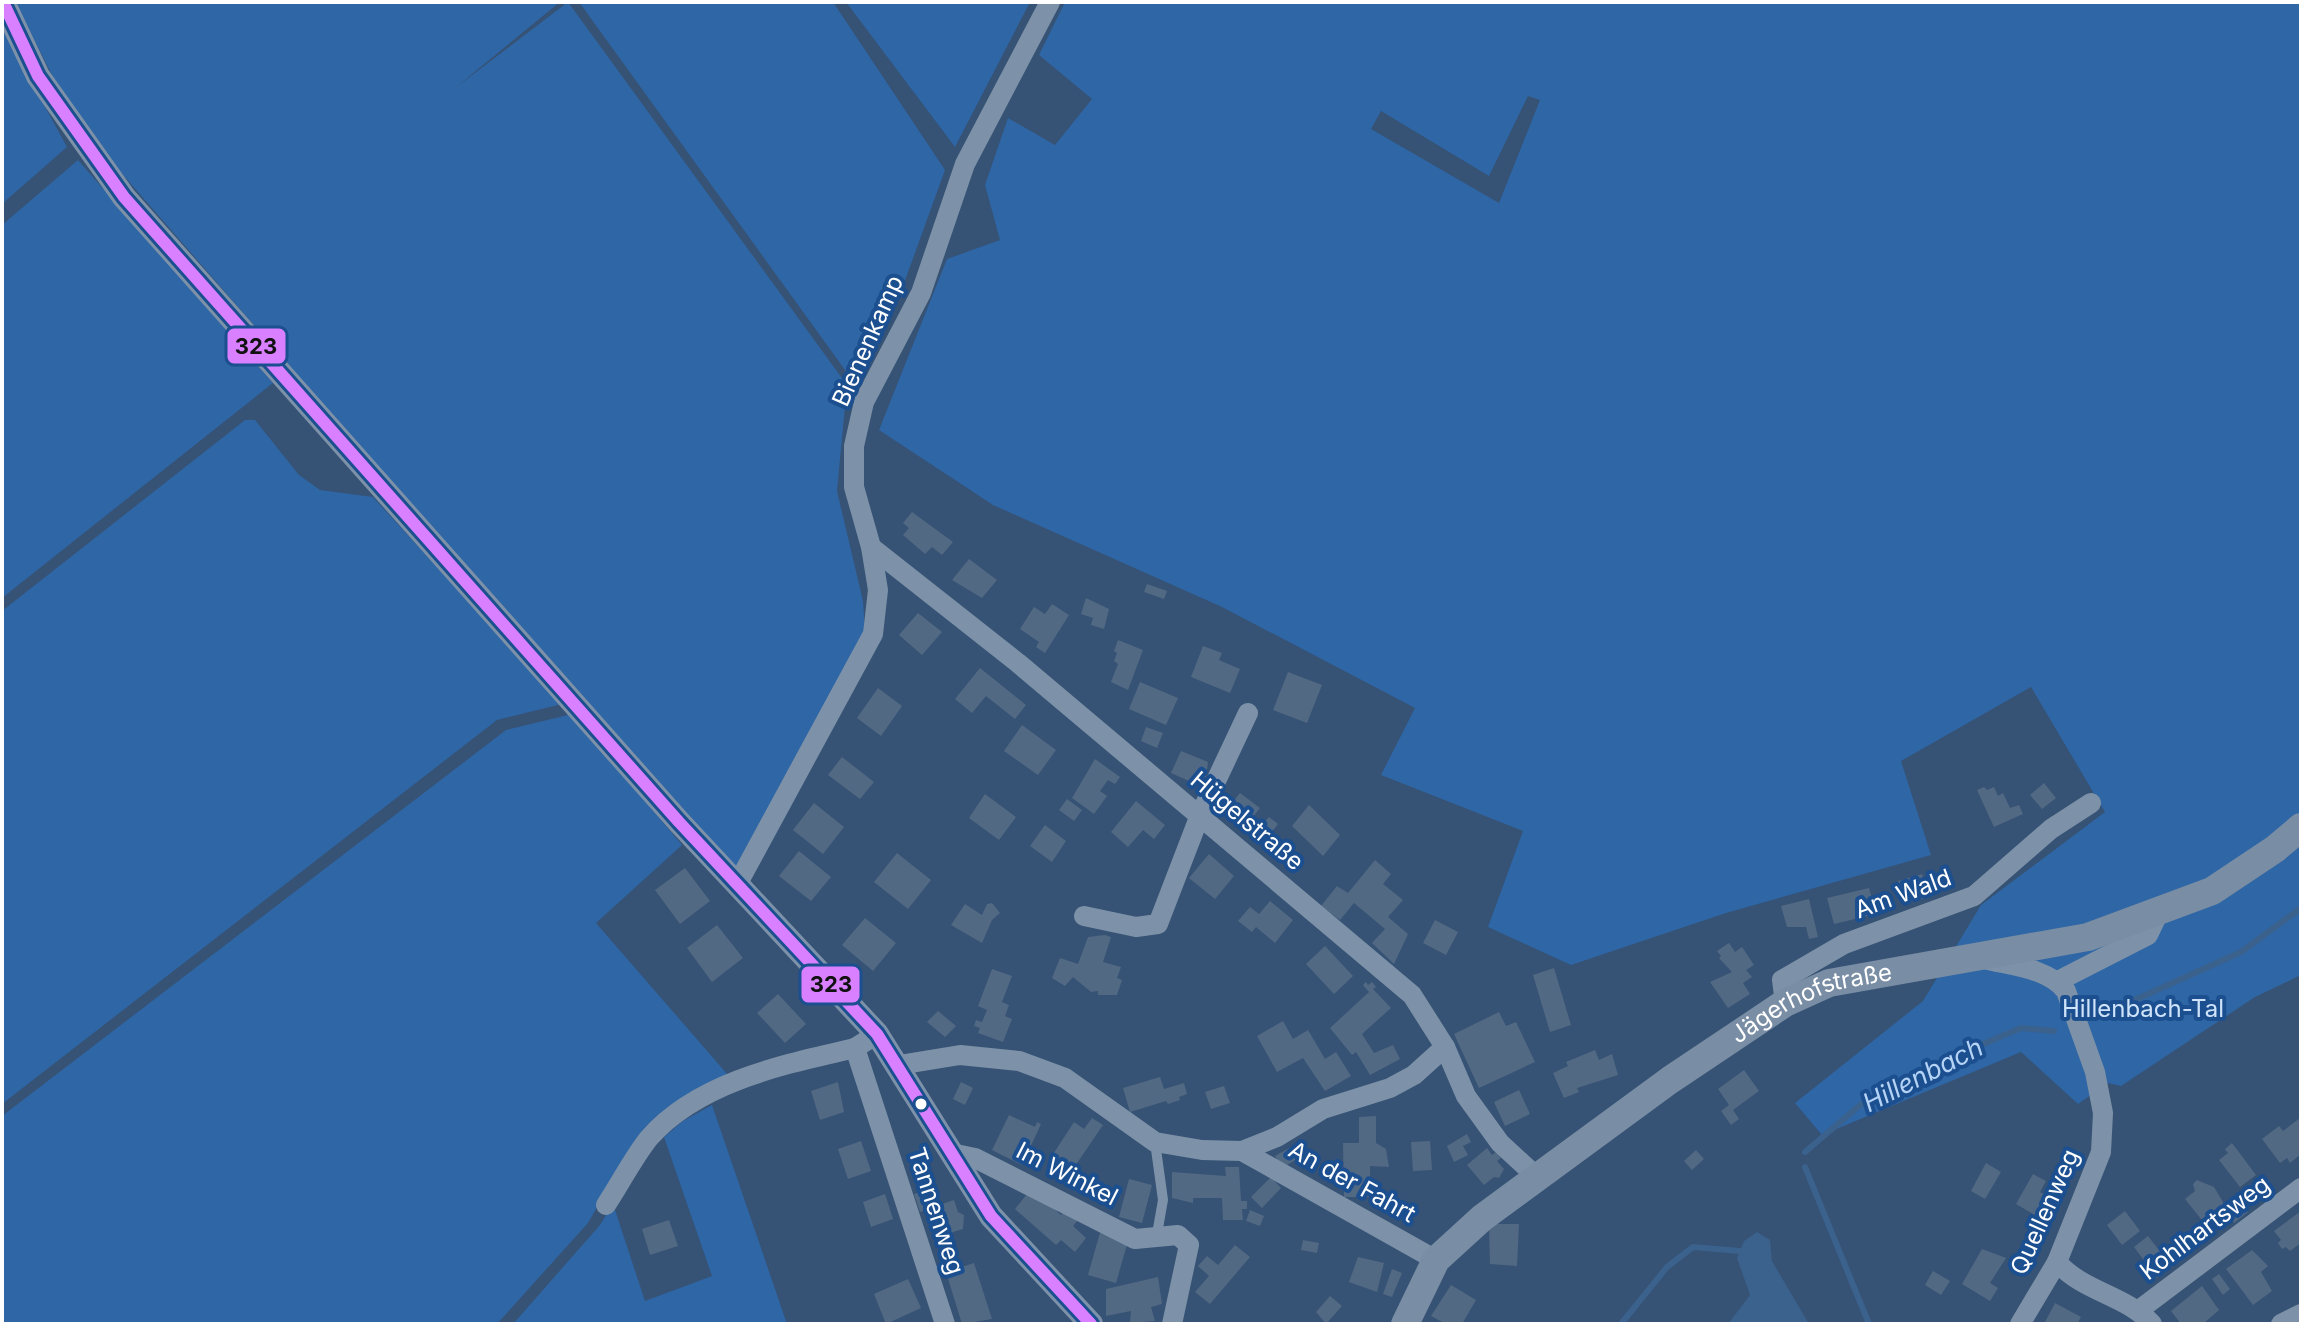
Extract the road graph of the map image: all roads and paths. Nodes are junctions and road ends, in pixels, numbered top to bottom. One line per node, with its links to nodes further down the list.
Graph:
1 (3, 2): 8 (street)
2 (1050, 2): 3 (street, Bienenkamp)
3 (871, 547): 6 (street, Hügelstraße); 8 (street, Bienenkamp)
4 (1248, 713): 6 (street)
5 (2091, 803): 13 (street, Am Wald)
6 (1200, 815): 10 (street); 15 (street, Hügelstraße)
7 (2301, 827): 9 (main road, Jägerhofstraße)
8 (738, 883): 14 (street)
9 (2160, 910): 11 (main road, Jägerhofstraße); 12 (street)
10 (1084, 916)
11 (1980, 958): 12 (street); 13 (main road, Jägerhofstraße)
12 (2058, 981): 26 (street, Quellenweg)
13 (1785, 1003): 21 (main road, Jägerhofstraße)
14 (877, 1034): 16 (street); 17 (street)
15 (1445, 1047): 19 (street); 21 (street, Hügelstraße)
16 (855, 1048): 23 (street); 29 (street, Tannenweg)
17 (899, 1065): 18 (street); 20 (street)
18 (1155, 1142): 19 (street); 24 (lane)
19 (1242, 1151): 25 (street, An der Fahrt)
20 (951, 1153): 24 (street, Im Winkel); 30 (street)
21 (1539, 1179): 25 (main road, Jägerhofstraße)
22 (2301, 1188): 28 (street, Kohlhartsweg)
23 (606, 1205)
24 (1157, 1234): 31 (street, Im Winkel)
25 (1436, 1260): 32 (main road, Jägerhofstraße)
26 (2057, 1262): 28 (street); 33 (street, Quellenweg)
27 (2301, 1314): 34 (street)
28 (2146, 1317)
29 (945, 1324)
30 (1091, 1324)
31 (1172, 1324)
32 (1405, 1324)
33 (2020, 1324)
34 (2281, 1324)

